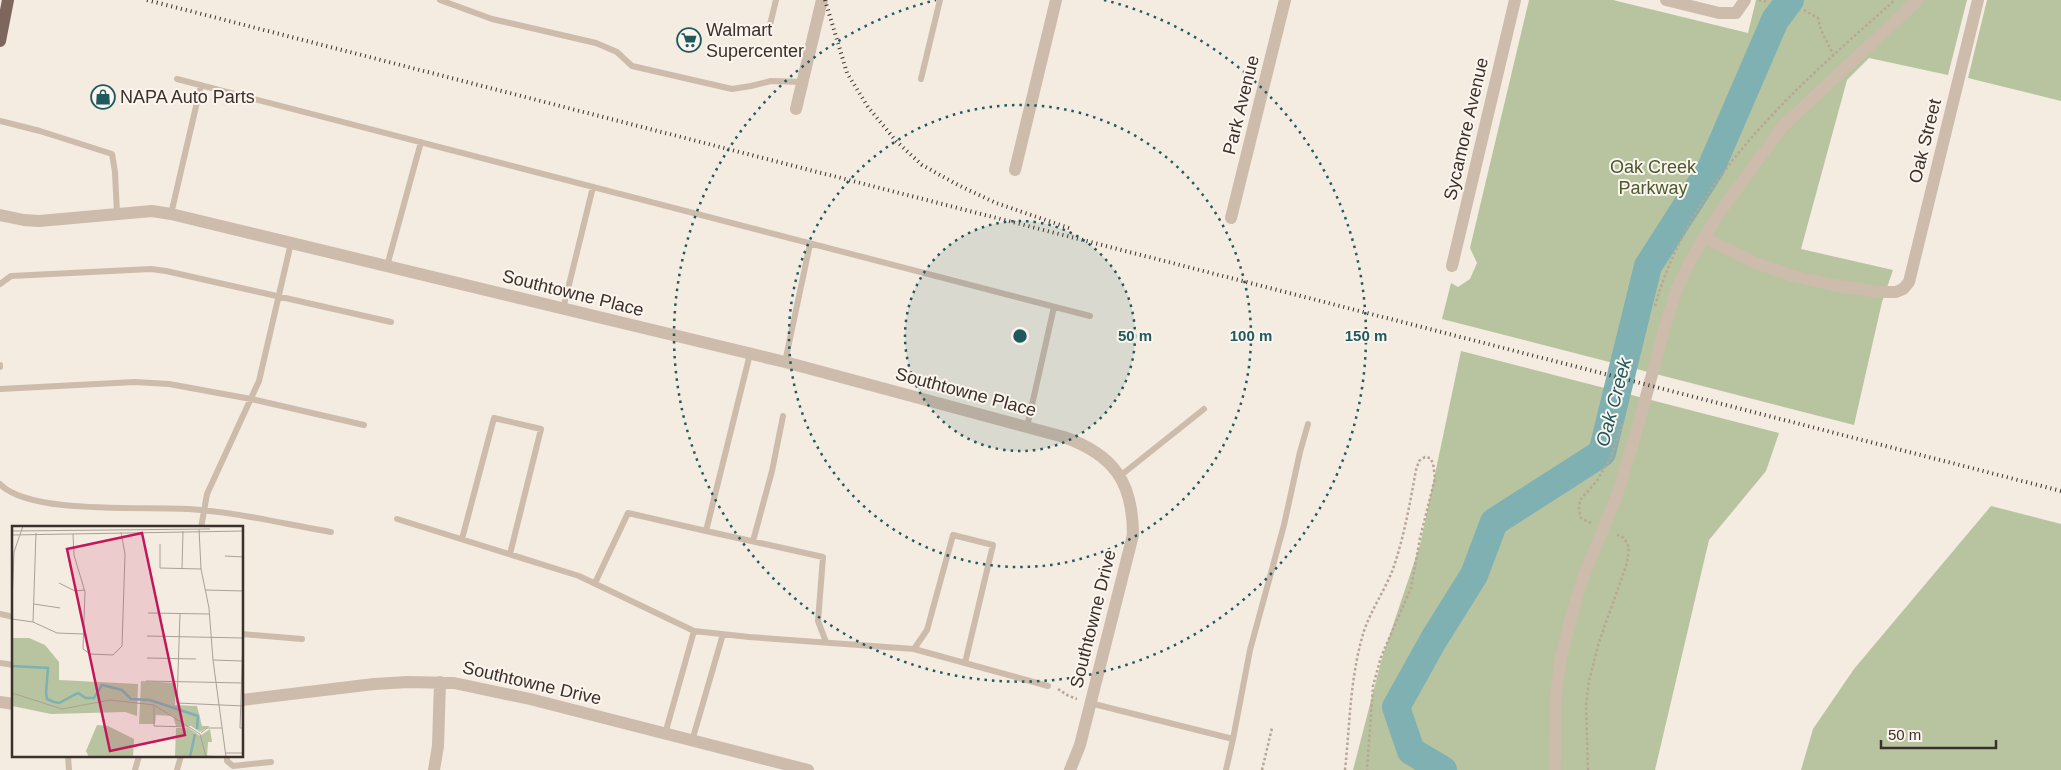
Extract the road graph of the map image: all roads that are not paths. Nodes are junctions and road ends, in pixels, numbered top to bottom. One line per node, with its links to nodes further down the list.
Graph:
1 (8, 0): 14 (main road)
2 (440, 0): 17 (lane)
3 (776, 0): 13 (lane)
4 (822, 0): 17 (street)
5 (940, 0): 16 (lane)
6 (1056, 0): 22 (street)
7 (1285, 0): 27 (street, Park Avenue)
8 (1515, 0): 32 (street, Sycamore Avenue)
9 (1666, 0): 10 (street)
10 (1745, 0)
11 (1918, 0): 28 (street)
12 (1978, 0): 28 (street, Oak Street)
13 (768, 33)
14 (0, 41)
15 (177, 79): 18 (lane)
16 (921, 79)
17 (802, 82): 19 (street)
18 (200, 85): 21 (lane); 25 (lane)
19 (796, 109)
20 (0, 121): 24 (lane)
21 (421, 142): 23 (lane); 31 (lane)
22 (1016, 170)
23 (592, 187): 30 (lane); 36 (lane)
24 (117, 214): 25 (street, Southtowne Place); 26 (street, Southtowne Place)
25 (171, 214): 29 (street, Southtowne Place)
26 (0, 215)
27 (1231, 218)
28 (1704, 238): 79 (street)
29 (291, 243): 31 (street, Southtowne Place); 34 (lane)
30 (810, 244): 35 (lane); 40 (lane)
31 (387, 266): 36 (street, Southtowne Place)
32 (1452, 266)
33 (0, 284): 34 (lane)
34 (280, 296): 38 (lane); 42 (lane)
35 (1054, 307): 37 (lane); 47 (lane)
36 (563, 309): 39 (street, Southtowne Place)
37 (1090, 316)
38 (391, 322)
39 (750, 354): 40 (street, Southtowne Place); 53 (lane)
40 (785, 362): 47 (street, Southtowne Place)
41 (0, 389): 42 (lane)
42 (251, 399): 45 (lane); 50 (lane)
43 (1204, 409): 48 (lane)
44 (783, 416): 56 (lane)
45 (364, 424)
46 (1308, 424): 71 (lane)
47 (1027, 427): 48 (street, Southtowne Place)
48 (1120, 476): 69 (street, Southtowne Drive)
49 (0, 484): 50 (lane)
50 (204, 511): 52 (lane); 54 (lane)
51 (397, 519): 55 (lane)
52 (201, 526)
53 (706, 531): 56 (lane); 58 (lane)
54 (331, 532)
55 (462, 539): 57 (lane); 57 (lane)
56 (753, 541): 63 (lane)
57 (510, 554): 58 (lane)
58 (596, 583): 59 (lane)
59 (694, 631): 61 (lane); 70 (lane)
60 (244, 634): 62 (lane)
61 (723, 634): 63 (lane); 72 (lane)
62 (302, 639)
63 (826, 642): 64 (lane)
64 (914, 649): 65 (lane); 65 (lane)
65 (964, 663): 67 (lane)
66 (440, 682): 68 (street, Southtowne Drive); 70 (street, Southtowne Drive); 75 (street)
67 (1048, 686)
68 (244, 700)
69 (1090, 702): 71 (lane); 77 (street, Southtowne Drive)
70 (665, 734): 72 (street, Southtowne Drive)
71 (1233, 739): 78 (lane)
72 (692, 741): 76 (street, Southtowne Drive)
73 (227, 758): 74 (lane)
74 (271, 762)
75 (434, 770)
76 (808, 770)
77 (1070, 770)
78 (1226, 770)
79 (1555, 770)

